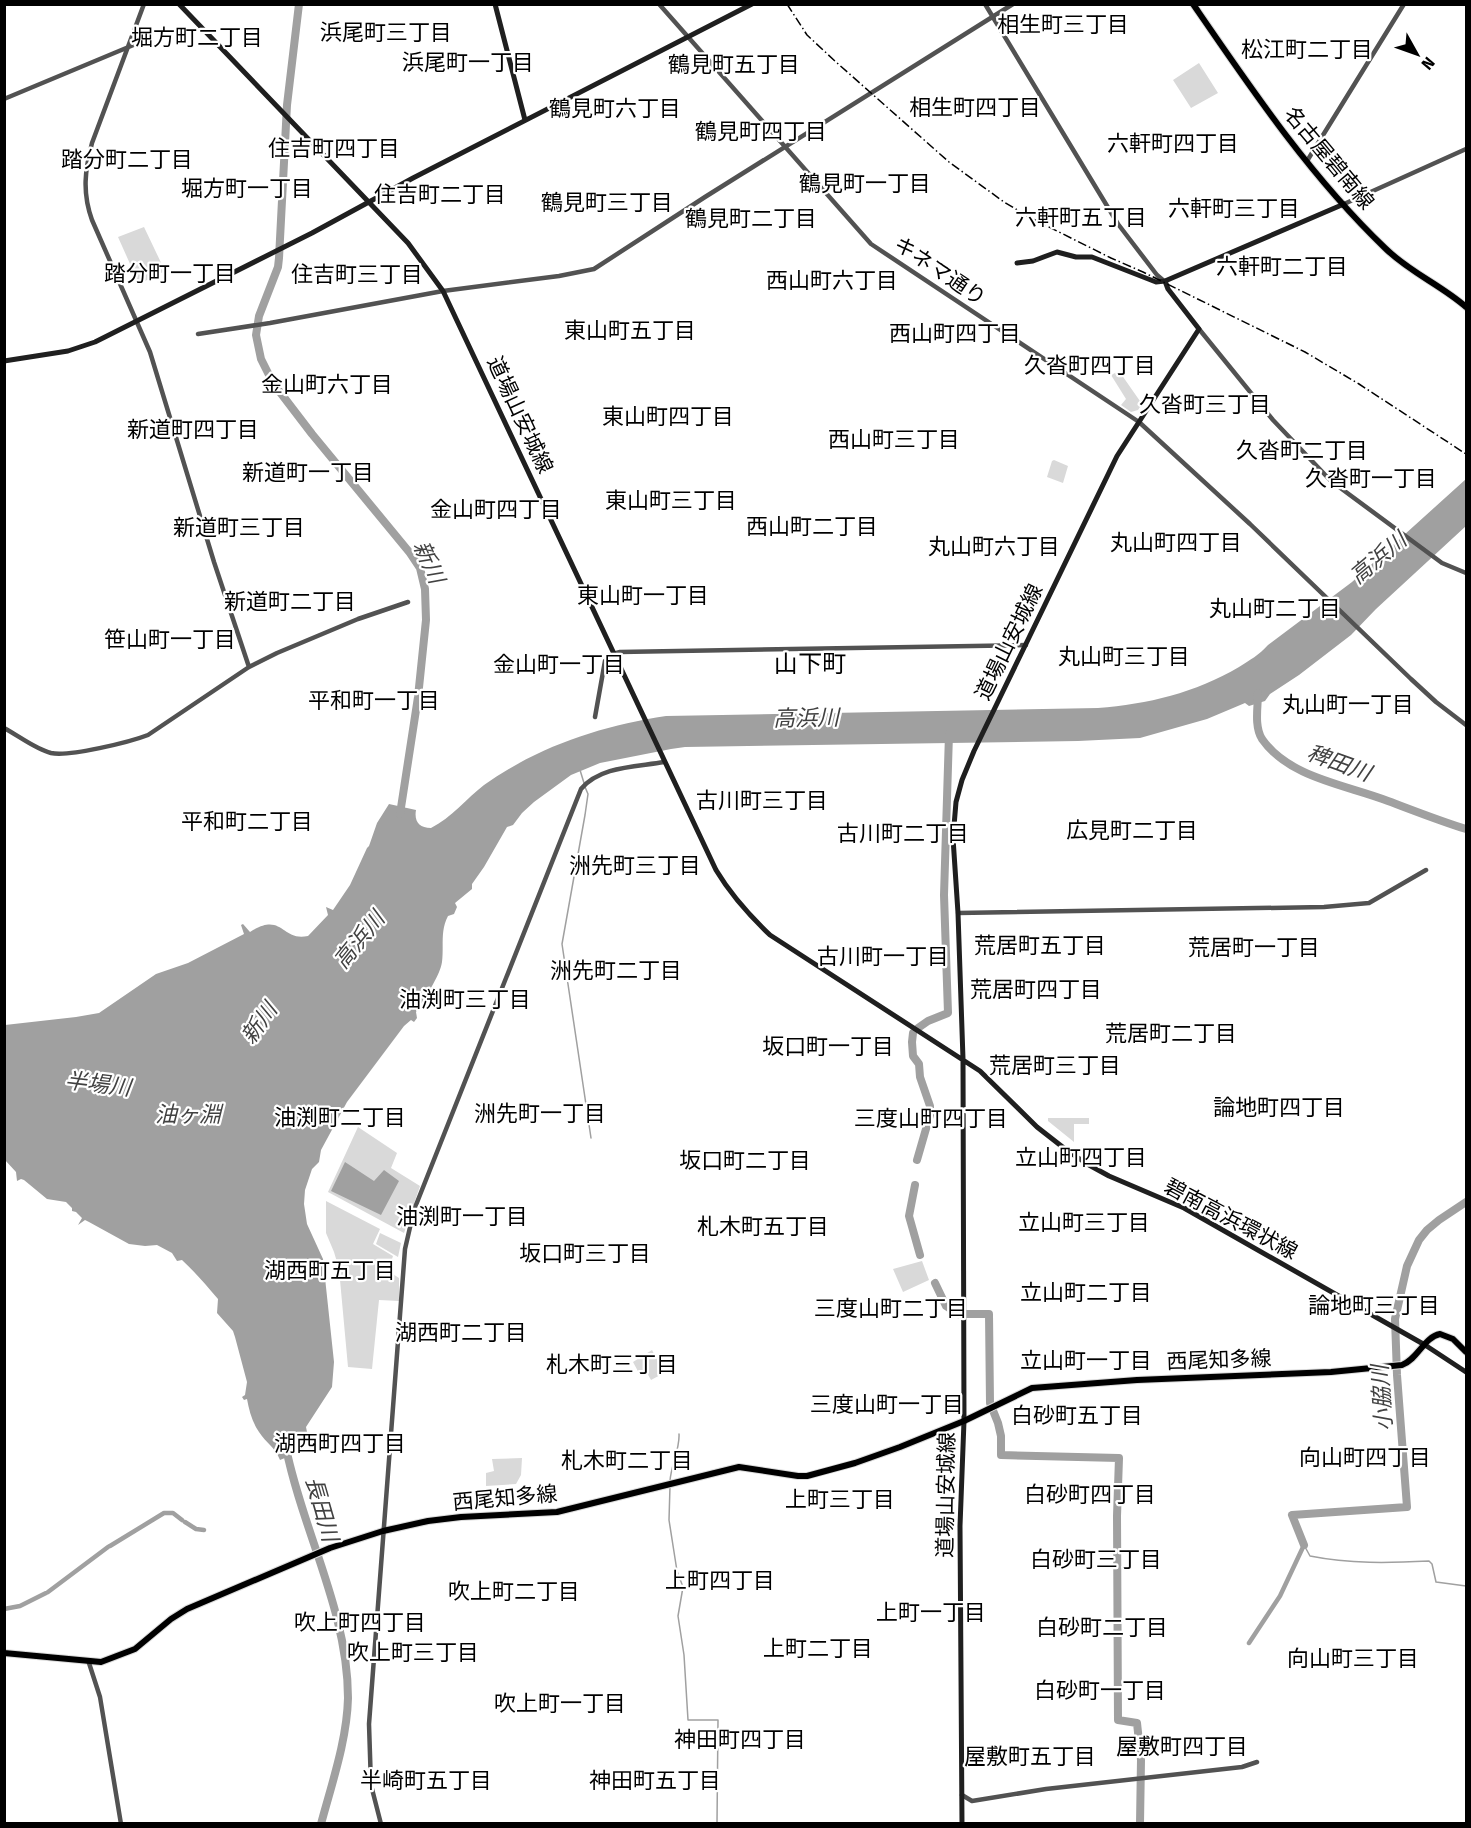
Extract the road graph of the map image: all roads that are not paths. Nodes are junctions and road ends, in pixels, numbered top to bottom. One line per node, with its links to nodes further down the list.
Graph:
1 (144, 4): 13 (street)
2 (178, 4): 19 (main road)
3 (495, 4): 15 (main road)
4 (659, 4): 11 (street, キネマ通り)
5 (752, 4): 11 (main road)
6 (985, 4): 10 (street)
7 (1013, 4): 10 (street)
8 (1193, 4): 18 (main road, 名古屋碧南線)
9 (1404, 4): 18 (street)
10 (993, 17): 16 (street); 22 (street)
11 (688, 37): 15 (main road); 16 (street, キネマ通り)
12 (143, 41): 13 (street)
13 (127, 46): 14 (street); 25 (street)
14 (4, 99)
15 (525, 120): 19 (main road)
16 (785, 148): 23 (street); 29 (street, キネマ通り)
17 (1467, 149): 20 (street)
18 (1307, 161): 20 (main road, 名古屋碧南線)
19 (369, 203): 23 (main road, 道場山安城線); 25 (main road)
20 (1344, 204): 22 (main road); 24 (main road, 名古屋碧南線)
21 (1017, 263): 22 (main road)
22 (1166, 281): 26 (main road)
23 (443, 291): 27 (street); 33 (main road, 道場山安城線)
24 (1467, 307)
25 (137, 321): 28 (main road); 34 (street)
26 (1199, 329): 29 (main road, 道場山安城線); 30 (street)
27 (198, 334)
28 (4, 361)
29 (1139, 422): 32 (main road, 道場山安城線); 36 (street, キネマ通り)
30 (1467, 573)
31 (408, 602): 34 (street)
32 (1026, 645): 33 (street); 40 (main road, 道場山安城線)
33 (613, 654): 35 (street); 38 (main road, 道場山安城線)
34 (249, 667): 37 (street)
35 (595, 717)
36 (1467, 725)
37 (4, 728)
38 (663, 759): 41 (main road, 道場山安城線); 46 (street)
39 (1426, 870): 40 (street)
40 (958, 913): 41 (main road, 道場山安城線)
41 (963, 1059): 42 (main road, 碧南高浜環状線); 45 (main road, 道場山安城線)
42 (1425, 1345): 43 (main road, 西尾知多線); 44 (main road, 碧南高浜環状線); 45 (main road, 西尾知多線)
43 (1467, 1352)
44 (1467, 1372)
45 (964, 1421): 46 (main road, 西尾知多線); 50 (main road, 道場山安城線)
46 (383, 1531): 48 (main road, 西尾知多線); 52 (street)
47 (4, 1653): 48 (main road, 西尾知多線)
48 (89, 1663): 51 (street)
49 (1257, 1762): 50 (street)
50 (962, 1796): 53 (main road, 道場山安城線)
51 (121, 1824)
52 (381, 1824)
53 (962, 1824)

